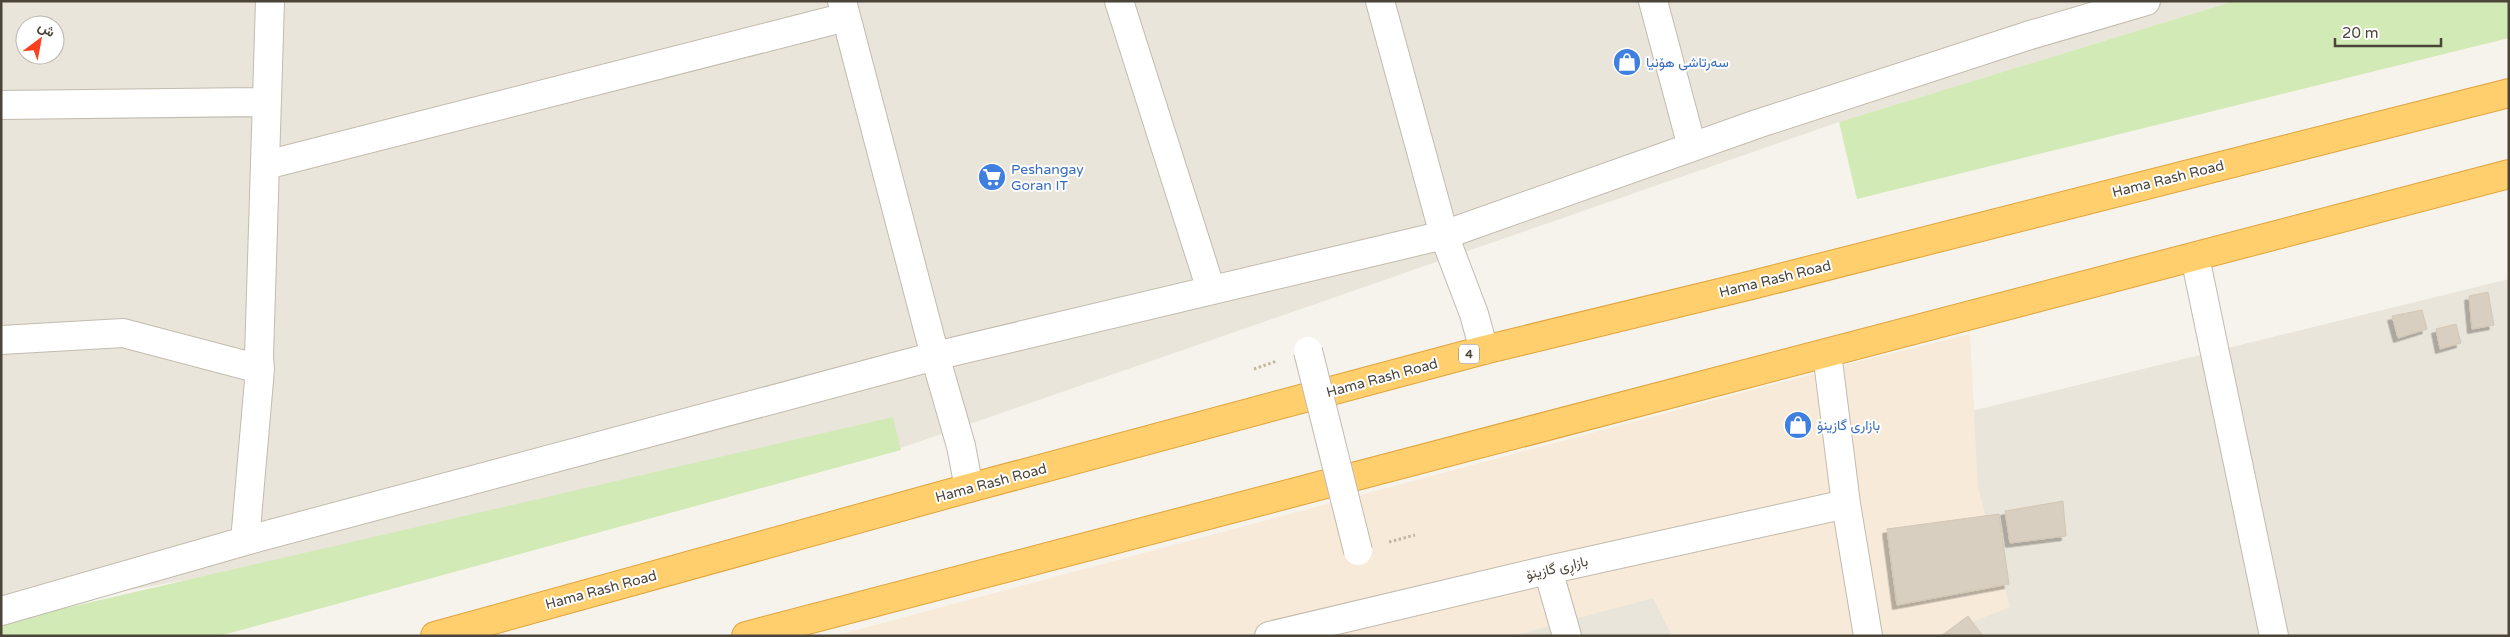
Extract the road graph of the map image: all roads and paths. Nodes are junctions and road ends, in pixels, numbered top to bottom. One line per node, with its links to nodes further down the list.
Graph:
1 (270, 1): 8 (street)
2 (1119, 1): 15 (street)
3 (1380, 1): 13 (street)
4 (1653, 1): 10 (street)
5 (2146, 1): 10 (street)
6 (844, 9): 11 (street); 20 (street)
7 (2509, 92): 17 (highway, Hama Rash Road / 4)
8 (267, 102): 9 (street); 11 (street)
9 (1, 106)
10 (1692, 147): 13 (street)
11 (266, 165): 21 (street)
12 (2509, 174): 14 (highway)
13 (1444, 235): 15 (street); 17 (street)
14 (2195, 257): 19 (highway); 33 (street)
15 (1212, 290): 20 (street)
16 (1, 340): 21 (street)
17 (1484, 350): 22 (highway, Hama Rash Road / 4)
18 (1308, 351): 25 (street, bridge)
19 (1827, 353): 23 (street); 29 (highway)
20 (934, 356): 22 (street); 24 (street)
21 (260, 369): 24 (street)
22 (969, 488): 28 (highway, Hama Rash Road / 4)
23 (1846, 504): 26 (street, بازاڕی گازینۆ); 32 (street)
24 (245, 541): 27 (street)
25 (1358, 550)
26 (1548, 570): 30 (street, بازاڕی گازینۆ); 31 (street)
27 (1, 611)
28 (435, 636)
29 (746, 636)
30 (1269, 636)
31 (1567, 636)
32 (1868, 636)
33 (2274, 636)

